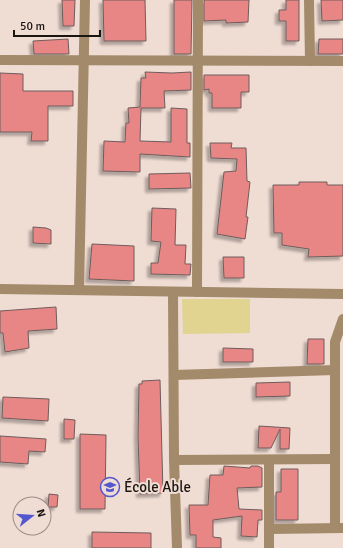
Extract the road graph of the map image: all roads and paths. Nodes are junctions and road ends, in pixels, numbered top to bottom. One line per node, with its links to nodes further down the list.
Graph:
1 (86, 0): 5 (street)
2 (198, 0): 6 (street)
3 (309, 0): 7 (street)
4 (0, 60): 5 (street)
5 (84, 61): 6 (street); 10 (street)
6 (198, 61): 7 (street); 12 (street)
7 (310, 61): 8 (street)
8 (343, 61)
9 (0, 289): 10 (street)
10 (79, 290): 11 (street)
11 (173, 292): 12 (street); 16 (street)
12 (197, 292): 13 (street)
13 (343, 294)
14 (343, 319): 15 (street)
15 (335, 370): 16 (street); 17 (street)
16 (174, 375): 18 (street)
17 (334, 459): 19 (street); 20 (street)
18 (174, 460): 19 (street); 22 (street)
19 (269, 460): 21 (street)
20 (339, 528): 21 (street)
21 (269, 529): 23 (street)
22 (177, 548)
23 (269, 548)

